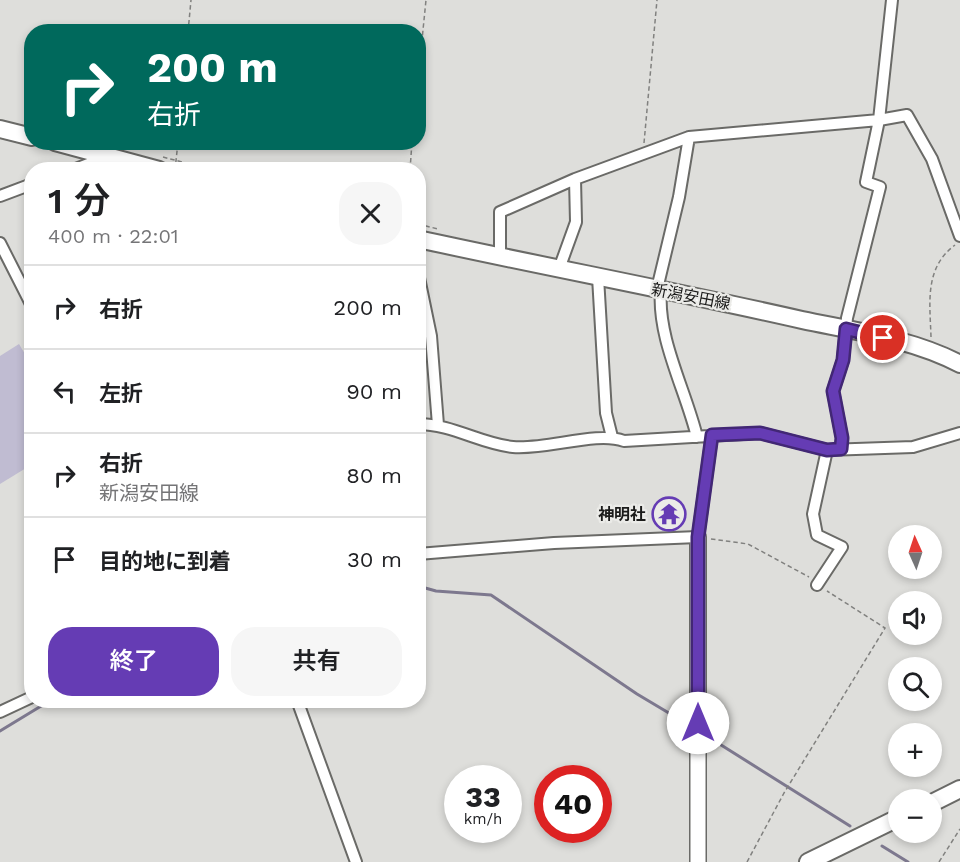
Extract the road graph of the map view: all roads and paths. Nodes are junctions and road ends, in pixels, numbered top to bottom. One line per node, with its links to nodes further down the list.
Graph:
1 (191, 0): 5 (path)
2 (426, 0): 6 (path)
3 (657, 0): 12 (path)
4 (892, 0): 7 (street)
5 (189, 24)
6 (424, 24)
7 (879, 120): 10 (street); 19 (street); 29 (street)
8 (0, 129): 9 (main road)
9 (24, 135)
10 (689, 137): 12 (street); 27 (street)
11 (86, 150): 13 (main road)
12 (643, 155): 16 (street)
13 (110, 156): 14 (street); 15 (main road)
14 (94, 162)
15 (126, 162)
16 (575, 179): 23 (street); 24 (street)
17 (24, 187): 18 (street)
18 (0, 196)
19 (960, 236)
20 (426, 241): 23 (main road, 新潟安田線)
21 (960, 241): 30 (path)
22 (0, 243): 26 (street)
23 (500, 257): 24 (main road, 新潟安田線)
24 (559, 269): 25 (main road, 新潟安田線)
25 (598, 277): 27 (main road, 新潟安田線); 36 (street)
26 (24, 290)
27 (659, 290): 29 (main road, 新潟安田線); 37 (street)
28 (426, 312): 33 (street)
29 (846, 329): 30 (main road, 新潟安田線); 38 (street)
30 (929, 350): 31 (main road, 新潟安田線)
31 (960, 364)
32 (426, 424): 33 (street)
33 (438, 425): 36 (street)
34 (960, 433): 38 (street)
35 (712, 435): 37 (street); 39 (street); 40 (street)
36 (612, 437): 37 (street)
37 (697, 437)
38 (841, 449): 39 (street)
39 (827, 450): 42 (street)
40 (698, 537): 41 (street); 42 (path); 51 (street)
41 (426, 553)
42 (817, 585): 52 (path)
43 (24, 701): 45 (street)
44 (300, 708): 50 (street)
45 (0, 712)
46 (960, 789): 47 (main road)
47 (942, 797)
48 (888, 823): 53 (main road)
49 (960, 829): 54 (path)
50 (357, 862)
51 (698, 862)
52 (747, 862)
53 (808, 862)
54 (939, 862)

